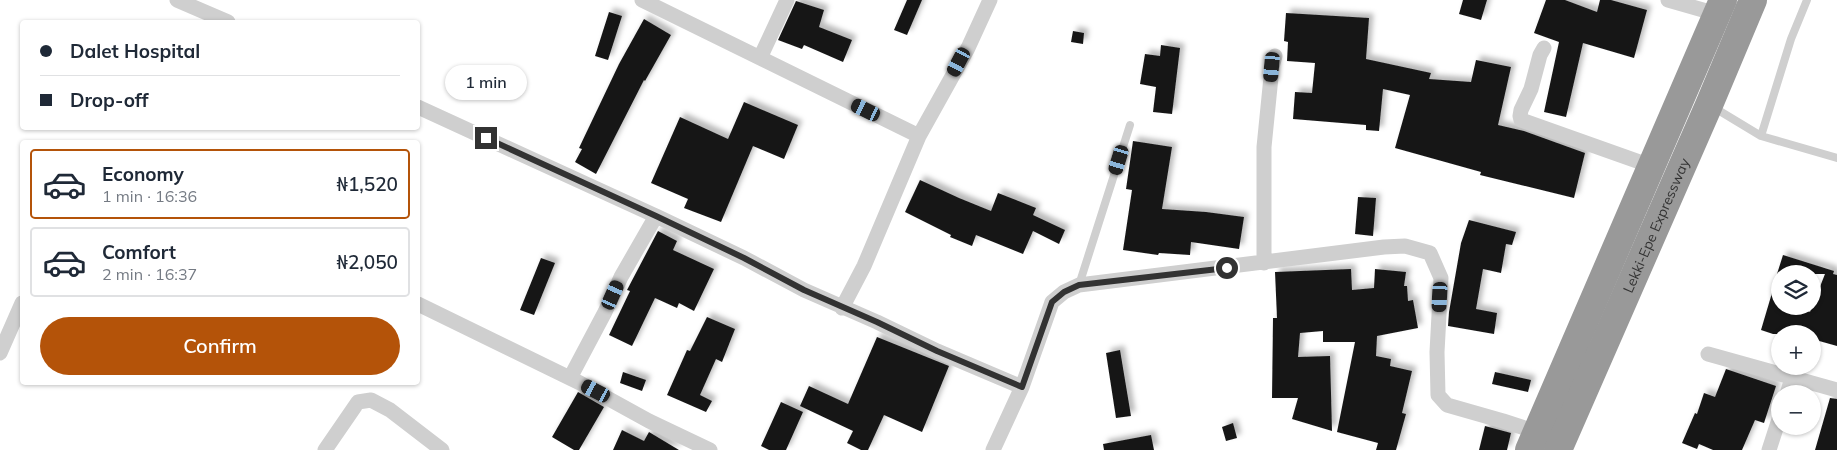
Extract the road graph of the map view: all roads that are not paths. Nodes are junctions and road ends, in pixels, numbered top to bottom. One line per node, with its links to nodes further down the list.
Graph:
1 (178, 0): 9 (street)
2 (642, 0): 12 (street)
3 (787, 0): 12 (street)
4 (990, 0): 16 (street)
5 (1668, 0): 8 (street)
6 (1753, 0): 13 (highway, Lekki-Epe Expressway)
7 (1807, 0): 17 (lane)
8 (1720, 7): 19 (highway, Lekki-Epe Expressway)
9 (223, 20)
10 (1544, 48): 19 (street)
11 (1276, 56): 21 (street)
12 (760, 58): 16 (street)
13 (1709, 105): 17 (lane); 39 (highway, Lekki-Epe Expressway)
14 (420, 108): 20 (street)
15 (1130, 125): 22 (lane)
16 (919, 136): 25 (street)
17 (1761, 136): 18 (lane)
18 (1837, 158)
19 (1651, 166): 34 (highway, Lekki-Epe Expressway)
20 (656, 216): 25 (street); 28 (street)
21 (1264, 263): 22 (street); 34 (street)
22 (1079, 285): 31 (street)
23 (420, 305): 28 (street)
24 (20, 308): 26 (street)
25 (842, 308): 31 (street)
26 (0, 353)
27 (1708, 354): 29 (street)
28 (570, 378): 37 (street)
29 (1792, 378): 30 (street); 32 (street)
30 (1790, 385)
31 (1022, 387): 38 (street)
32 (1837, 390)
33 (1773, 435): 40 (street)
34 (1533, 441)
35 (325, 450): 36 (street)
36 (442, 450)
37 (710, 450)
38 (993, 450)
39 (1558, 450)
40 (1768, 450)

